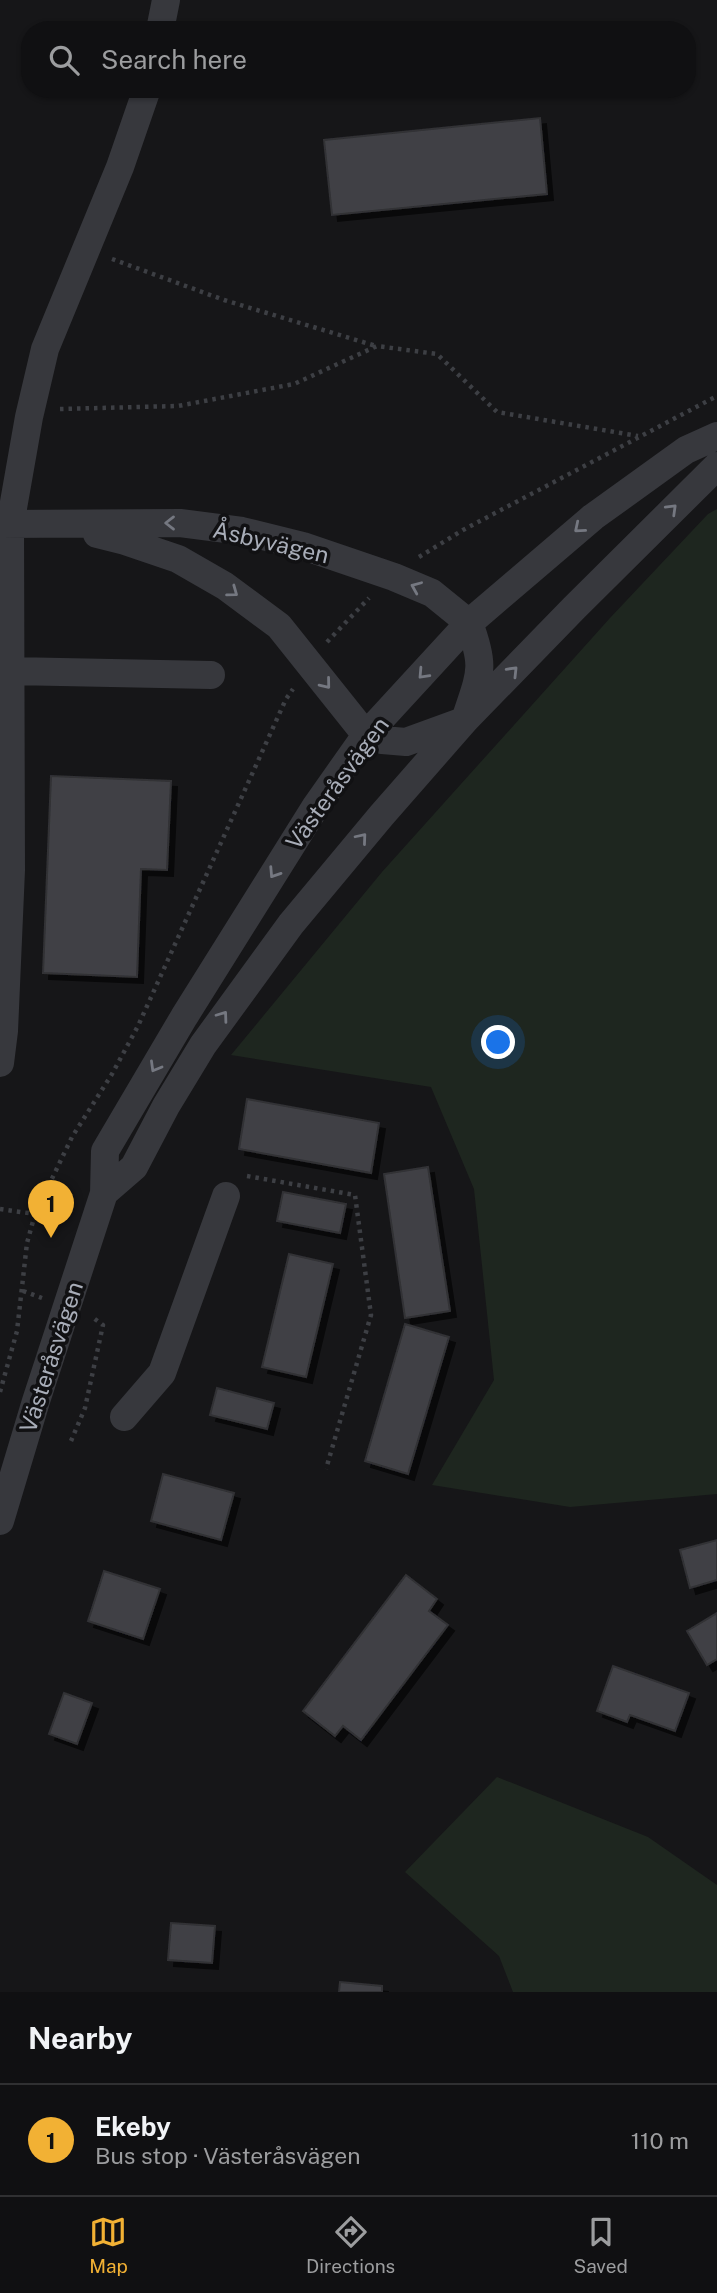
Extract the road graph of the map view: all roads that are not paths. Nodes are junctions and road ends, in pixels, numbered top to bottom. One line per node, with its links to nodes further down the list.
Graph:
1 (166, 0): 2 (street)
2 (162, 21)
3 (144, 98): 6 (street)
4 (717, 436): 8 (street, Västeråsvägen, one-way to 8)
5 (717, 466): 11 (street, one-way to 5)
6 (5, 525): 7 (street, Åsbyvägen); 9 (street)
7 (56, 525): 8 (street, Åsbyvägen, one-way to 7); 12 (street, Åsbyvägen, one-way to 12)
8 (469, 623): 11 (street); 12 (street, Västeråsvägen, one-way to 12)
9 (10, 671): 10 (street); 13 (street)
10 (211, 675)
11 (465, 720): 12 (street); 15 (street, one-way to 11)
12 (366, 735): 15 (street, Västeråsvägen, one-way to 15)
13 (5, 870): 14 (street)
14 (0, 1063)
15 (104, 1193): 18 (street, Västeråsvägen)
16 (226, 1196): 17 (street)
17 (124, 1417)
18 (0, 1521)

